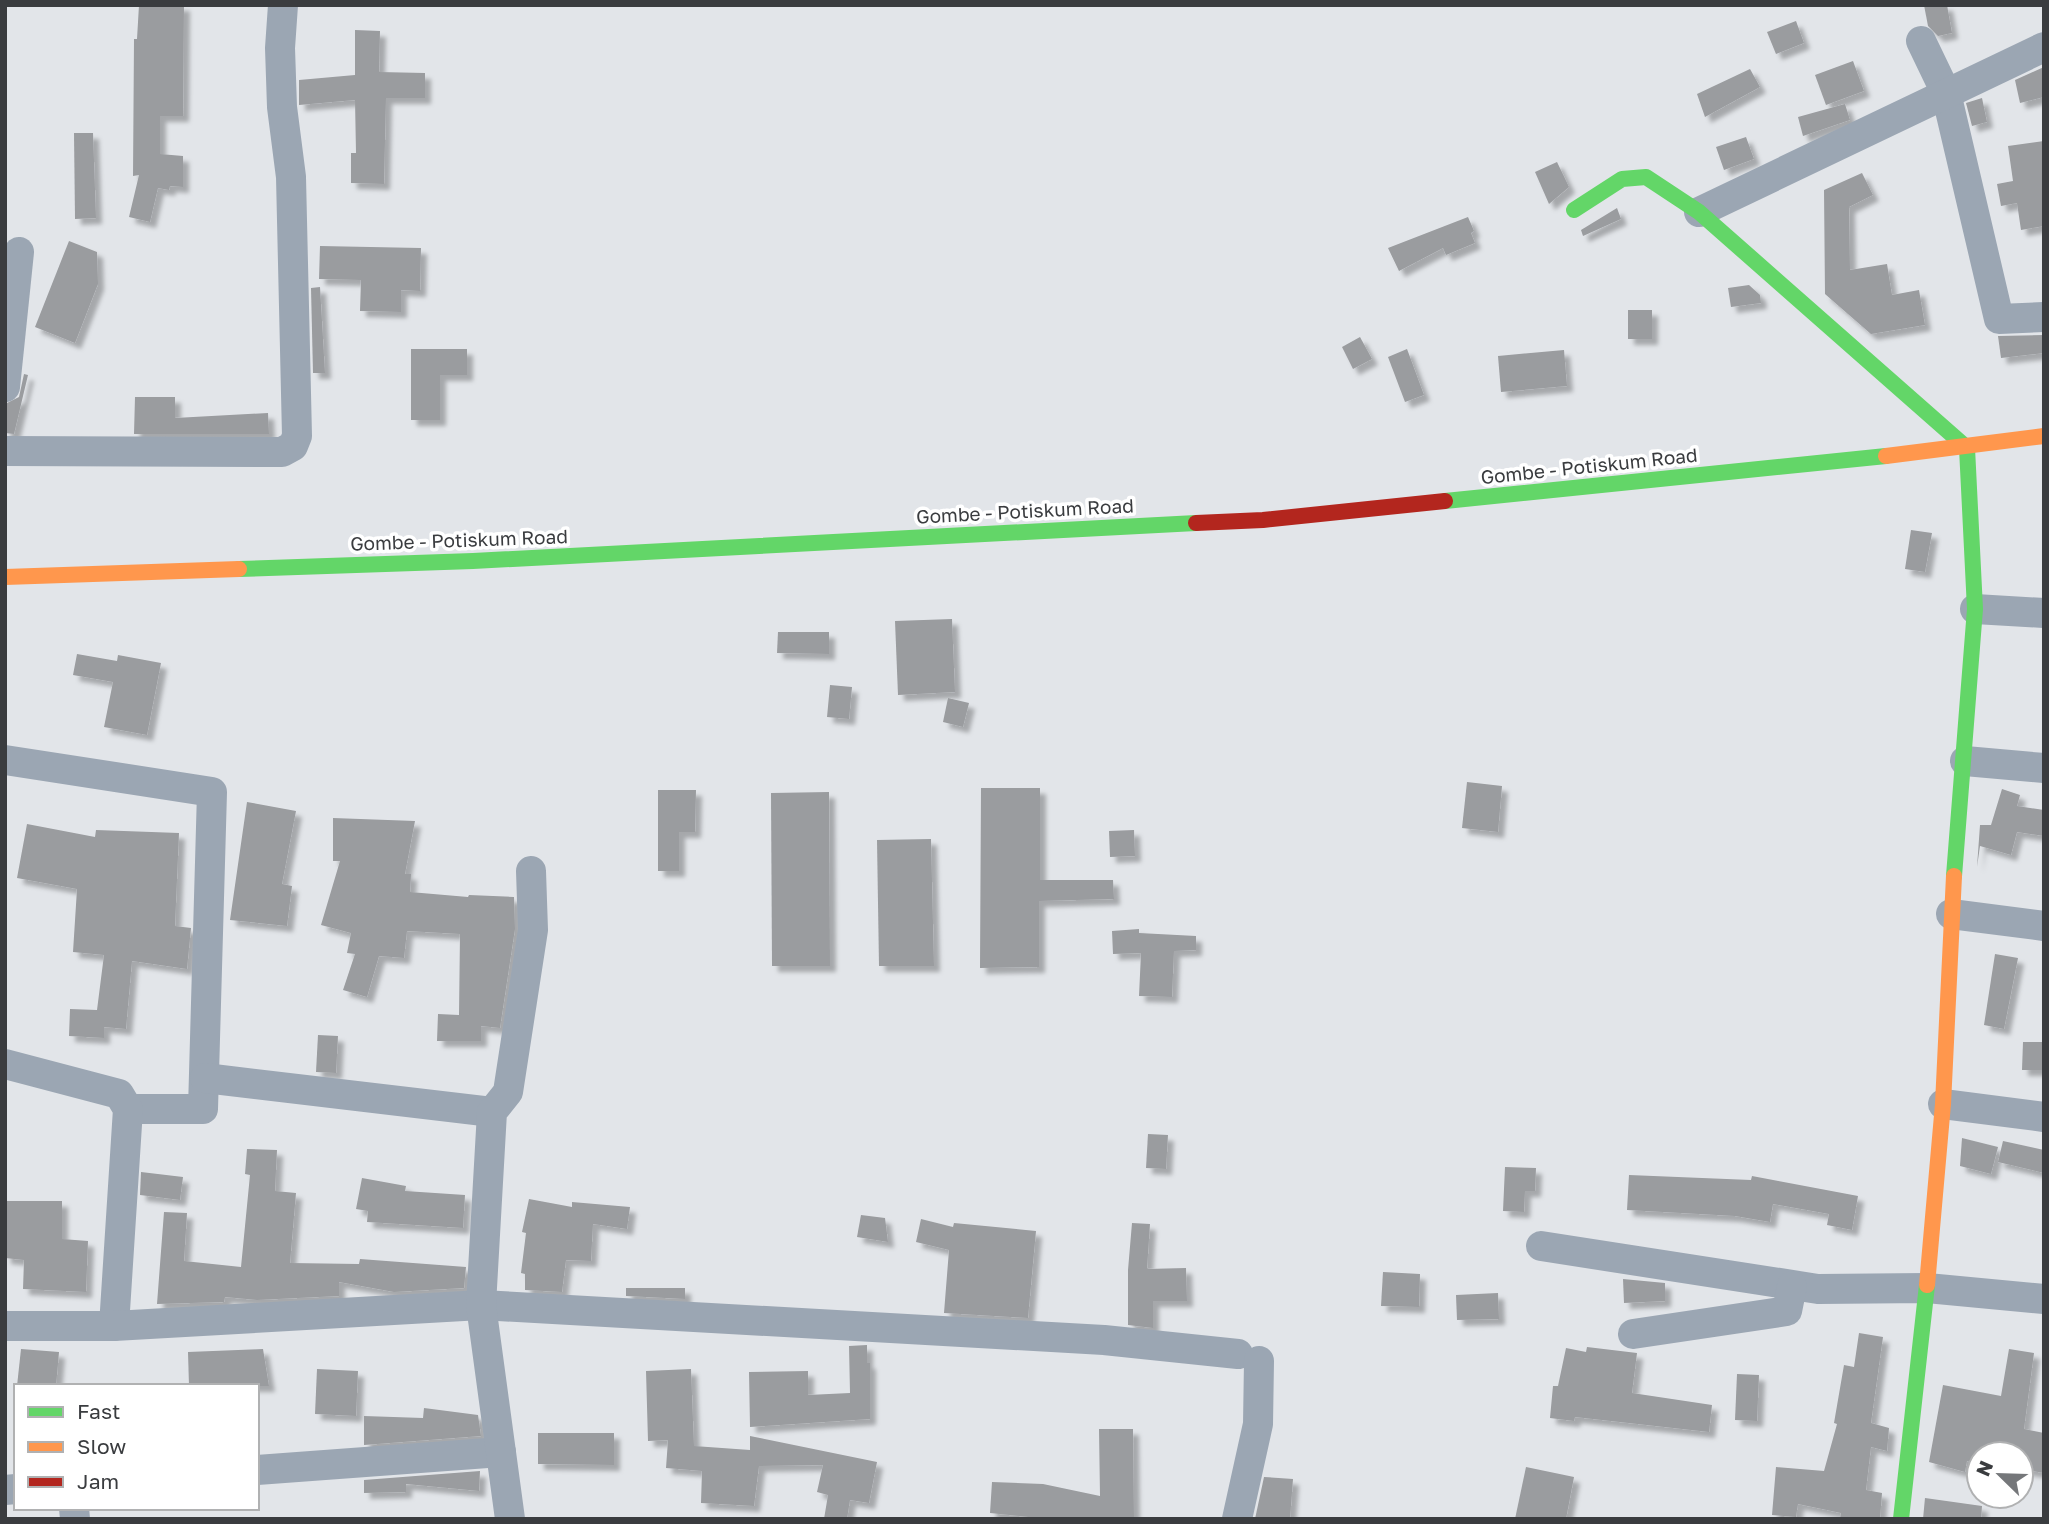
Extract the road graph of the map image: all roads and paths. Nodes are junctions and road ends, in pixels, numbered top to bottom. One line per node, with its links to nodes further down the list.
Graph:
1 (283, 5): 12 (street)
2 (1922, 41): 4 (street)
3 (2044, 47): 4 (street)
4 (1946, 93): 6 (street); 8 (street)
5 (1574, 210): 6 (main road)
6 (1699, 212): 11 (main road)
7 (19, 252): 9 (street)
8 (2044, 317)
9 (5, 387)
10 (2044, 436): 11 (main road, Gombe - Potiskum Road)
11 (1967, 448): 13 (main road, Gombe - Potiskum Road); 14 (main road)
12 (5, 451)
13 (5, 577)
14 (1975, 609): 15 (street); 17 (main road)
15 (2044, 613)
16 (5, 760): 23 (street)
17 (1965, 761): 18 (street); 20 (main road)
18 (2044, 768)
19 (531, 871): 26 (street)
20 (1951, 914): 21 (street); 24 (main road)
21 (2044, 926)
22 (5, 1064): 25 (street)
23 (205, 1078): 25 (street); 26 (street)
24 (1943, 1104): 27 (street); 30 (main road)
25 (128, 1109): 34 (street)
26 (492, 1112): 32 (street)
27 (2044, 1117)
28 (1541, 1246): 29 (street)
29 (1792, 1286): 30 (street); 35 (street)
30 (1927, 1288): 31 (street); 40 (main road)
31 (2044, 1299)
32 (481, 1306): 34 (street); 36 (street); 39 (street)
33 (5, 1326): 34 (street)
34 (114, 1326)
35 (1633, 1334)
36 (501, 1452): 37 (street); 38 (street)
37 (259, 1470)
38 (510, 1519)
39 (1237, 1519)
40 (1901, 1519)

